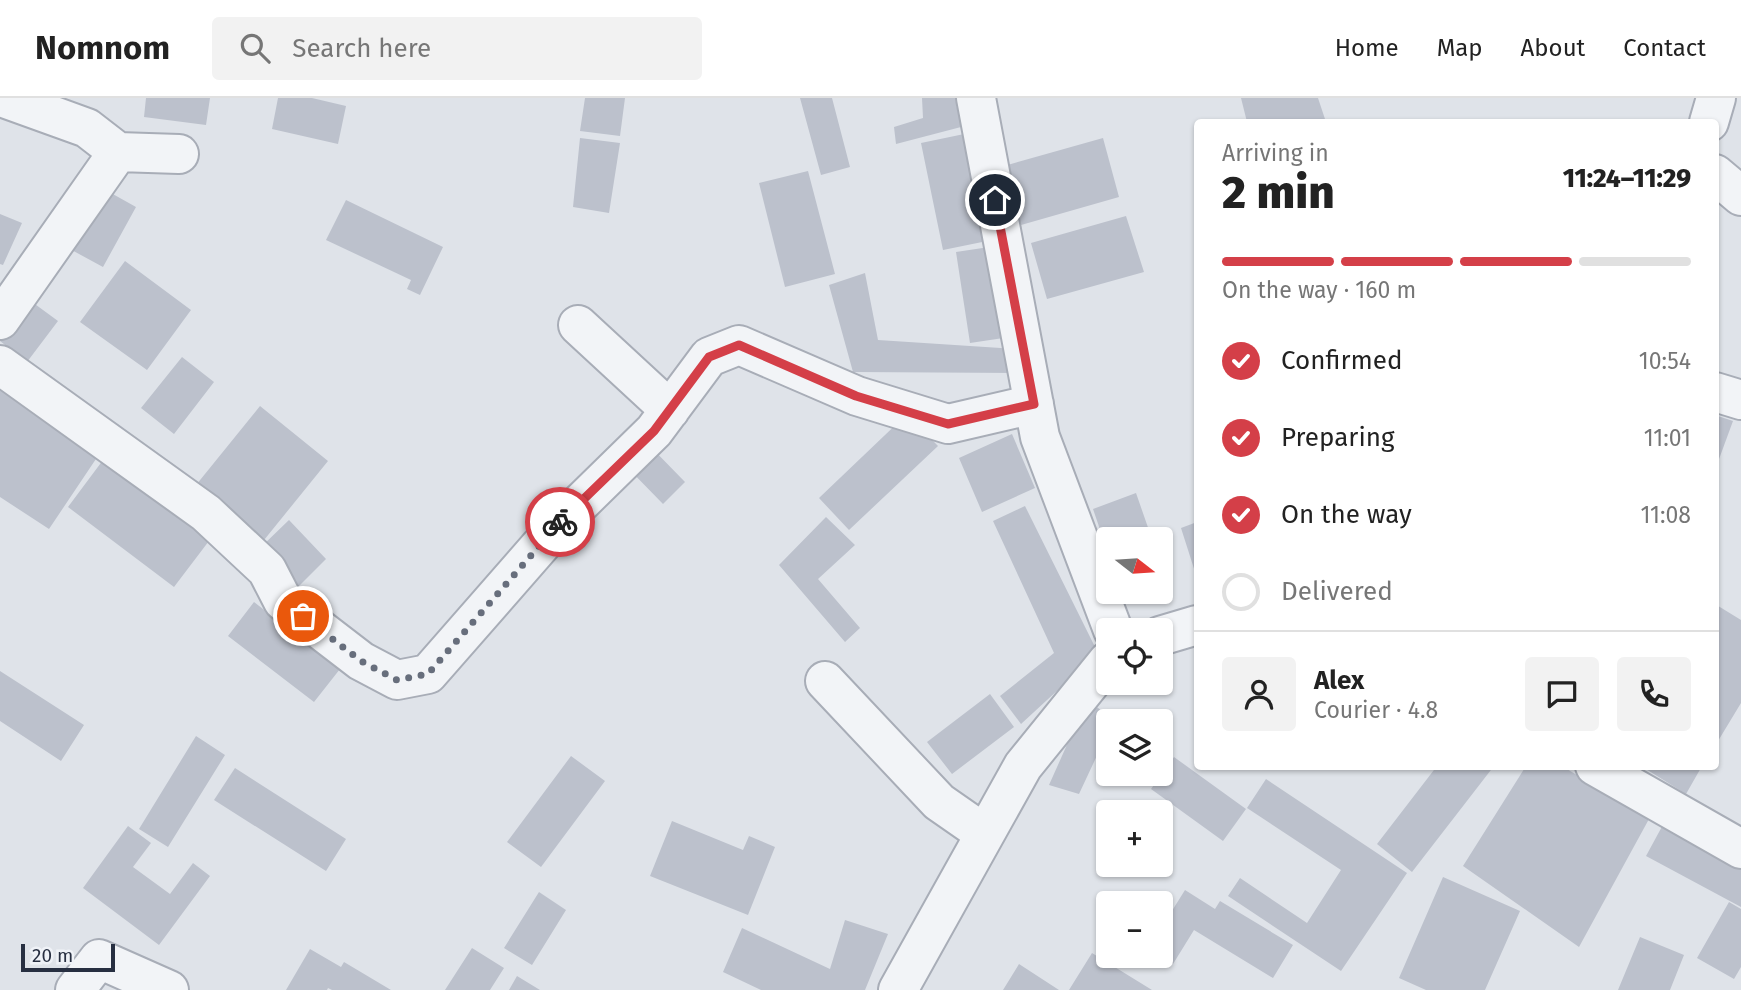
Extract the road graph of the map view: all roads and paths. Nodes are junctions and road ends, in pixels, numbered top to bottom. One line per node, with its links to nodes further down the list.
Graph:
1 (4, 98): 5 (street)
2 (976, 98): 14 (street)
3 (1716, 98): 4 (street)
4 (1710, 119)
5 (118, 152): 6 (street); 9 (street)
6 (179, 154)
7 (1719, 177): 8 (street)
8 (1741, 196)
9 (0, 320)
10 (578, 325): 15 (street)
11 (0, 365): 15 (street)
12 (1719, 393): 13 (street)
13 (1741, 400)
14 (1034, 404): 15 (street); 16 (street)
15 (670, 410)
16 (1108, 618)
17 (1194, 626): 18 (street)
18 (1173, 632)
19 (1096, 676): 22 (street)
20 (825, 681): 22 (street)
21 (1602, 770): 23 (street)
22 (985, 834): 26 (street)
23 (1741, 849)
24 (75, 990): 25 (street)
25 (169, 990)
26 (898, 990)

